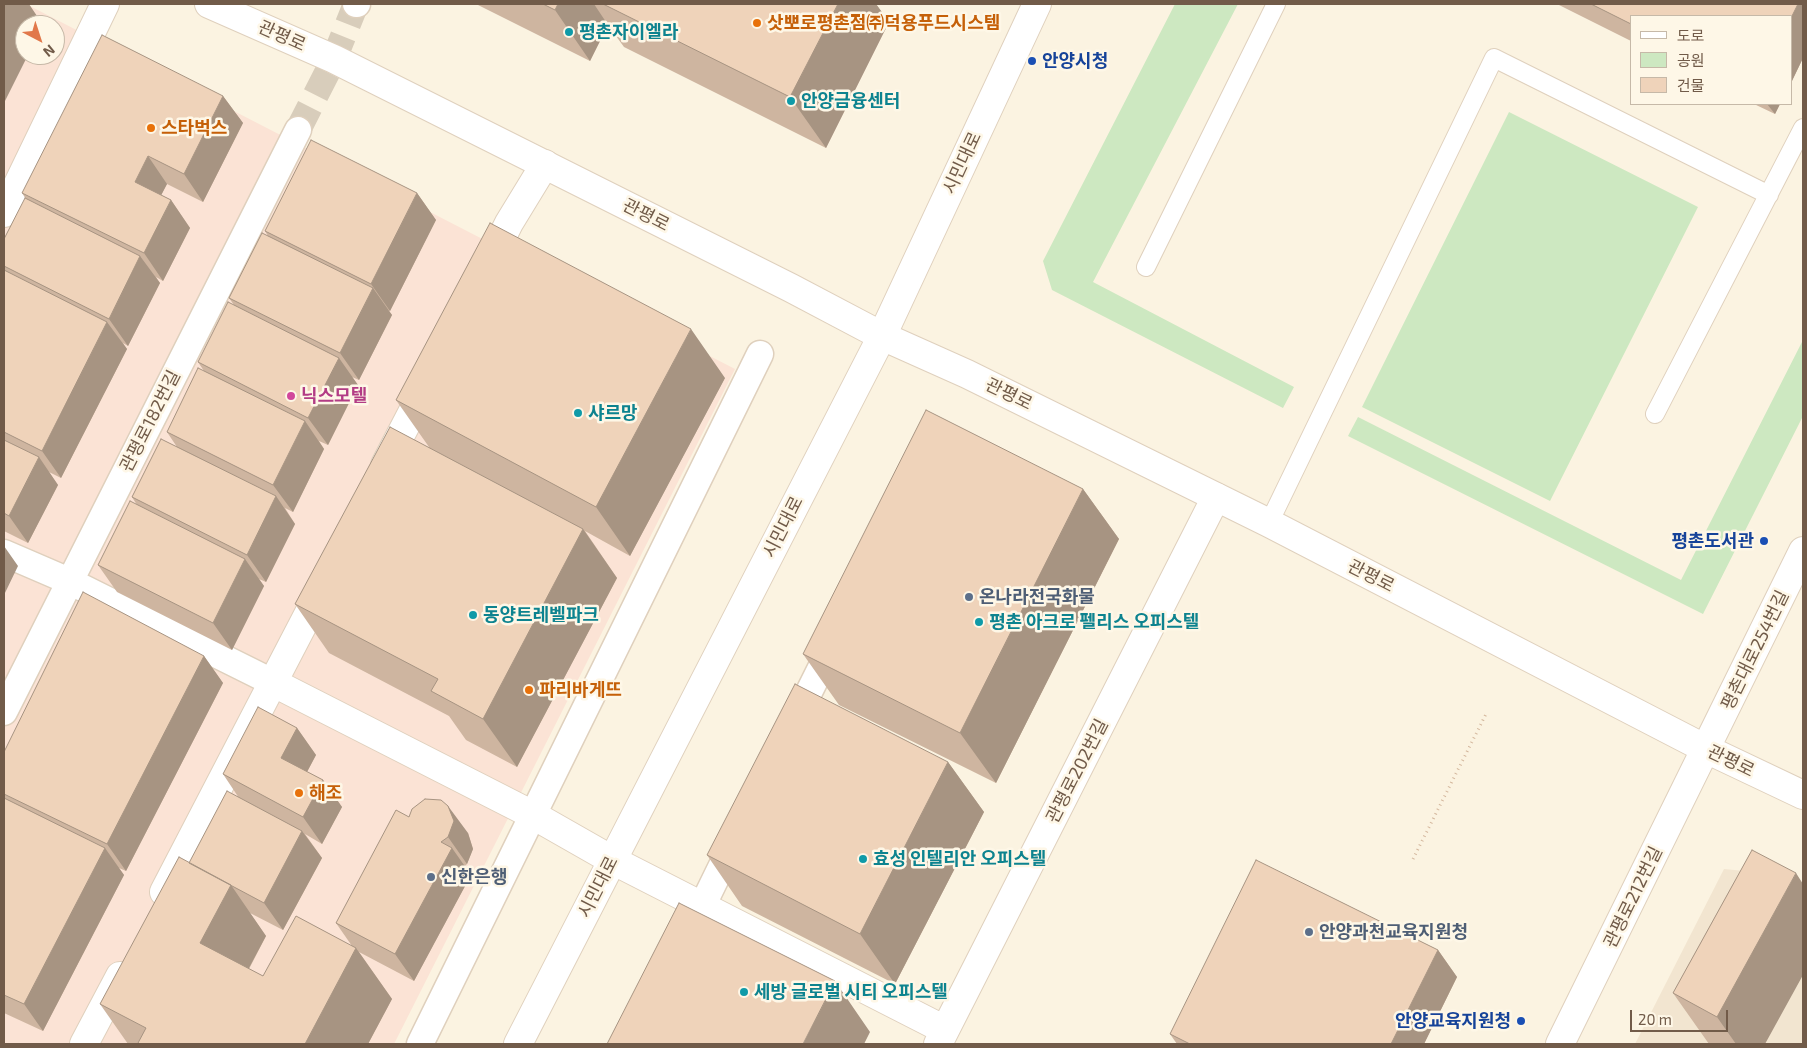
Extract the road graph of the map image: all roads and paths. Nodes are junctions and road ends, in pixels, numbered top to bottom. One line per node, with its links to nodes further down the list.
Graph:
1 (105, 4): 9 (street)
2 (209, 4): 7 (street, 관평로)
3 (1037, 4): 12 (street, 시민대로)
4 (1276, 4): 10 (lane)
5 (1803, 128): 8 (lane)
6 (298, 130): 22 (street, 관평로182번길)
7 (545, 164): 11 (street); 12 (street, 관평로)
8 (1768, 195): 15 (lane); 18 (lane)
9 (4, 213)
10 (1146, 267)
11 (478, 285)
12 (882, 336): 17 (street, 관평로); 33 (street, 시민대로)
13 (760, 354): 30 (street)
14 (437, 365): 16 (street)
15 (1655, 414)
16 (373, 488)
17 (1216, 497): 18 (street, 관평로); 38 (street, 관평로202번길)
18 (1269, 524): 28 (street, 관평로)
19 (1803, 551): 28 (street, 평촌대로254번길)
20 (4, 553): 22 (street)
21 (333, 568): 24 (street)
22 (69, 581): 24 (street); 25 (street, 관평로182번길)
23 (842, 625): 27 (street)
24 (274, 683): 30 (street); 35 (street)
25 (4, 712)
26 (1487, 712): 32 (path)
27 (781, 748)
28 (1706, 749): 29 (street, 관평로); 42 (street, 관평로212번길)
29 (1803, 795)
30 (533, 815): 33 (street); 40 (street)
31 (746, 818): 34 (street)
32 (1413, 859)
33 (612, 860): 34 (street); 41 (street, 시민대로)
34 (702, 906): 36 (street); 38 (street)
35 (154, 912)
36 (681, 949)
37 (131, 956): 39 (street)
38 (941, 1037)
39 (84, 1044)
40 (420, 1044)
41 (518, 1044)
42 (1560, 1044)

